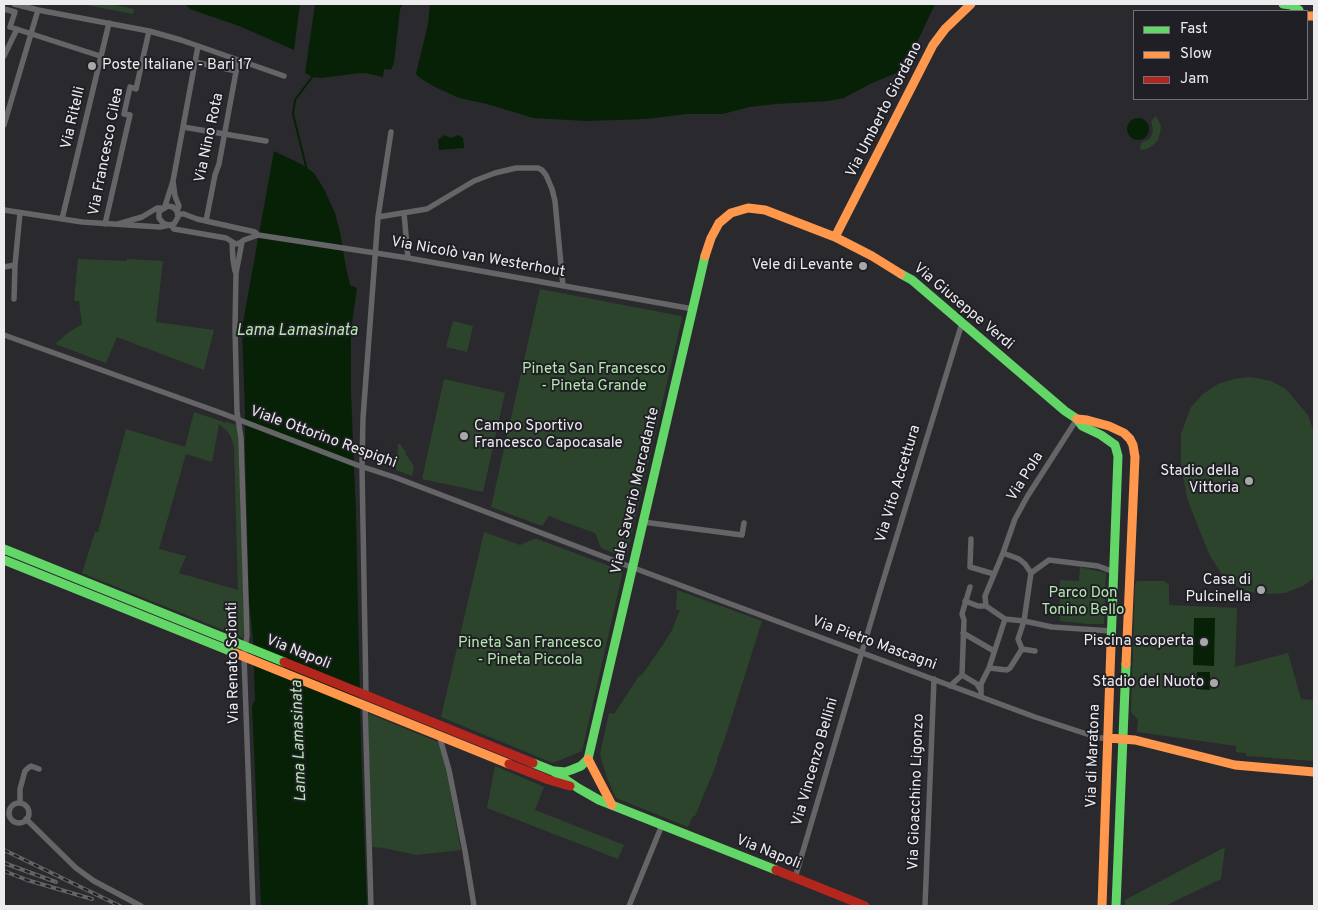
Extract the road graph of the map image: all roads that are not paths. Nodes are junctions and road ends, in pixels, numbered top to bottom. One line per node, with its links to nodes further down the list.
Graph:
1 (14, 4): 5 (street)
2 (971, 4): 38 (main road, Via Umberto Giordano)
3 (1283, 4): 6 (main road)
4 (4, 9): 8 (street)
5 (38, 10): 7 (street); 10 (street)
6 (1301, 10)
7 (109, 23): 9 (street); 13 (street, Via Ritelli)
8 (17, 29): 10 (street); 12 (street)
9 (149, 31): 11 (street); 33 (street, Via Francesco Cilea)
10 (32, 34): 13 (street); 18 (street)
11 (198, 46): 14 (street); 15 (street)
12 (4, 56)
13 (100, 56): 31 (street, Via Ritelli)
14 (238, 60): 16 (street, Via Nino Rota); 17 (street)
15 (195, 62): 16 (street); 19 (street)
16 (236, 71): 21 (street, Via Nino Rota)
17 (284, 76)
18 (4, 125)
19 (183, 127): 21 (street); 23 (street)
20 (391, 132): 30 (street)
21 (225, 134): 22 (street); 32 (street, Via Nino Rota)
22 (266, 141)
23 (173, 181): 24 (street); 28 (street)
24 (164, 207): 28 (street, Via Nicolò van Westerhout); 34 (street); 35 (street)
25 (4, 210): 27 (street)
26 (765, 210): 38 (main road, Via Giuseppe Verdi); 48 (main road, Viale Saverio Mercadante)
27 (20, 213): 31 (street); 43 (street)
28 (178, 213): 32 (street, Via Nicolò van Westerhout); 35 (street)
29 (404, 213): 30 (street); 42 (street); 46 (street)
30 (378, 217): 41 (street)
31 (62, 219): 33 (street)
32 (206, 221): 36 (street, Via Nicolò van Westerhout)
33 (105, 224): 34 (street)
34 (116, 225): 35 (street)
35 (170, 225): 39 (street, Via Nicolò van Westerhout)
36 (239, 229): 37 (street, Via Nicolò van Westerhout); 39 (street); 40 (street)
37 (258, 235): 40 (street, Via Nicolò van Westerhout); 41 (street, Via Nicolò van Westerhout)
38 (835, 237): 49 (main road, Via Giuseppe Verdi)
39 (231, 241): 40 (street, Via Nicolò van Westerhout); 45 (street)
40 (243, 241): 45 (street)
41 (373, 253): 42 (street, Via Nicolò van Westerhout); 55 (street)
42 (408, 258): 46 (street, Via Nicolò van Westerhout)
43 (15, 265): 44 (street); 47 (street)
44 (4, 267)
45 (236, 273): 52 (street, Via Renato Scionti)
46 (562, 286): 48 (street, Via Nicolò van Westerhout)
47 (14, 299)
48 (693, 309): 56 (main road, Viale Saverio Mercadante)
49 (962, 323): 51 (main road, Via Giuseppe Verdi); 78 (street, Via Vito Accettura)
50 (4, 335): 52 (street, Viale Ottorino Respighi)
51 (1077, 419): 53 (main road, Via Giuseppe Verdi); 54 (main road, Via Giuseppe Verdi); 60 (street, Via Pola)
52 (240, 421): 55 (street, Viale Ottorino Respighi); 77 (street, Via Renato Scionti)
53 (1118, 456): 63 (main road, Via di Maratona)
54 (1135, 457): 65 (main road, Via di Maratona)
55 (360, 466): 62 (street, Viale Ottorino Respighi); 84 (street)
56 (643, 522): 57 (street); 62 (main road, Viale Saverio Mercadante)
57 (744, 524)
58 (971, 539): 66 (street)
59 (4, 549): 77 (main road, Via Napoli)
60 (1003, 552): 64 (street); 66 (street, Via Pola)
61 (4, 560): 77 (main road, Via Napoli)
62 (632, 568): 78 (street, Via Pietro Mascagni); 90 (main road, Viale Saverio Mercadante)
63 (1114, 572): 64 (street); 65 (main road); 72 (main road, Via di Maratona)
64 (1031, 573): 71 (street)
65 (1131, 573): 89 (main road, Via di Maratona)
66 (994, 574): 69 (street, Via Pola)
67 (970, 587): 68 (street)
68 (965, 600): 69 (street); 73 (street)
69 (986, 606): 70 (street)
70 (1006, 619): 71 (street); 75 (street)
71 (1024, 621): 72 (street); 74 (street)
72 (1112, 631): 88 (main road, Via di Maratona)
73 (963, 633): 75 (street); 80 (street)
74 (1022, 649): 76 (street); 79 (street)
75 (994, 650): 79 (street)
76 (1035, 651)
77 (247, 652): 84 (main road, Via Napoli); 86 (main road, Via Napoli); 102 (street, Via Renato Scionti)
78 (862, 652): 81 (street, Via Pietro Mascagni); 100 (street, Via Vincenzo Bellini)
79 (989, 668): 83 (street)
80 (962, 675): 82 (street); 83 (street)
81 (934, 680): 82 (street, Via Pietro Mascagni); 107 (street, Via Gioacchino Ligonzo)
82 (950, 686): 85 (street, Via Pietro Mascagni)
83 (980, 689): 85 (street)
84 (366, 695): 92 (main road, Via Napoli)
85 (981, 696): 88 (street, Via Pietro Mascagni)
86 (365, 705): 87 (main road, Via Napoli); 103 (street)
87 (439, 734): 94 (main road, Via Napoli); 104 (street)
88 (1108, 738): 89 (main road); 108 (main road, Via di Maratona)
89 (1123, 740): 93 (main road); 109 (main road, Via di Maratona)
90 (588, 759): 92 (main road); 96 (main road)
91 (39, 769): 95 (street)
92 (553, 771): 94 (main road, Via Napoli)
93 (1314, 772)
94 (578, 788): 96 (main road, Via Napoli)
95 (20, 803): 97 (street); 98 (street)
96 (612, 805): 99 (main road, Via Napoli)
97 (6, 811): 98 (street)
98 (26, 819): 101 (street)
99 (662, 825): 100 (main road, Via Napoli); 105 (street)
100 (794, 878): 106 (main road, Via Napoli)
101 (141, 906)
102 (253, 906)
103 (371, 906)
104 (474, 906)
105 (629, 906)
106 (865, 906)
107 (925, 906)
108 (1102, 906)
109 (1116, 906)

